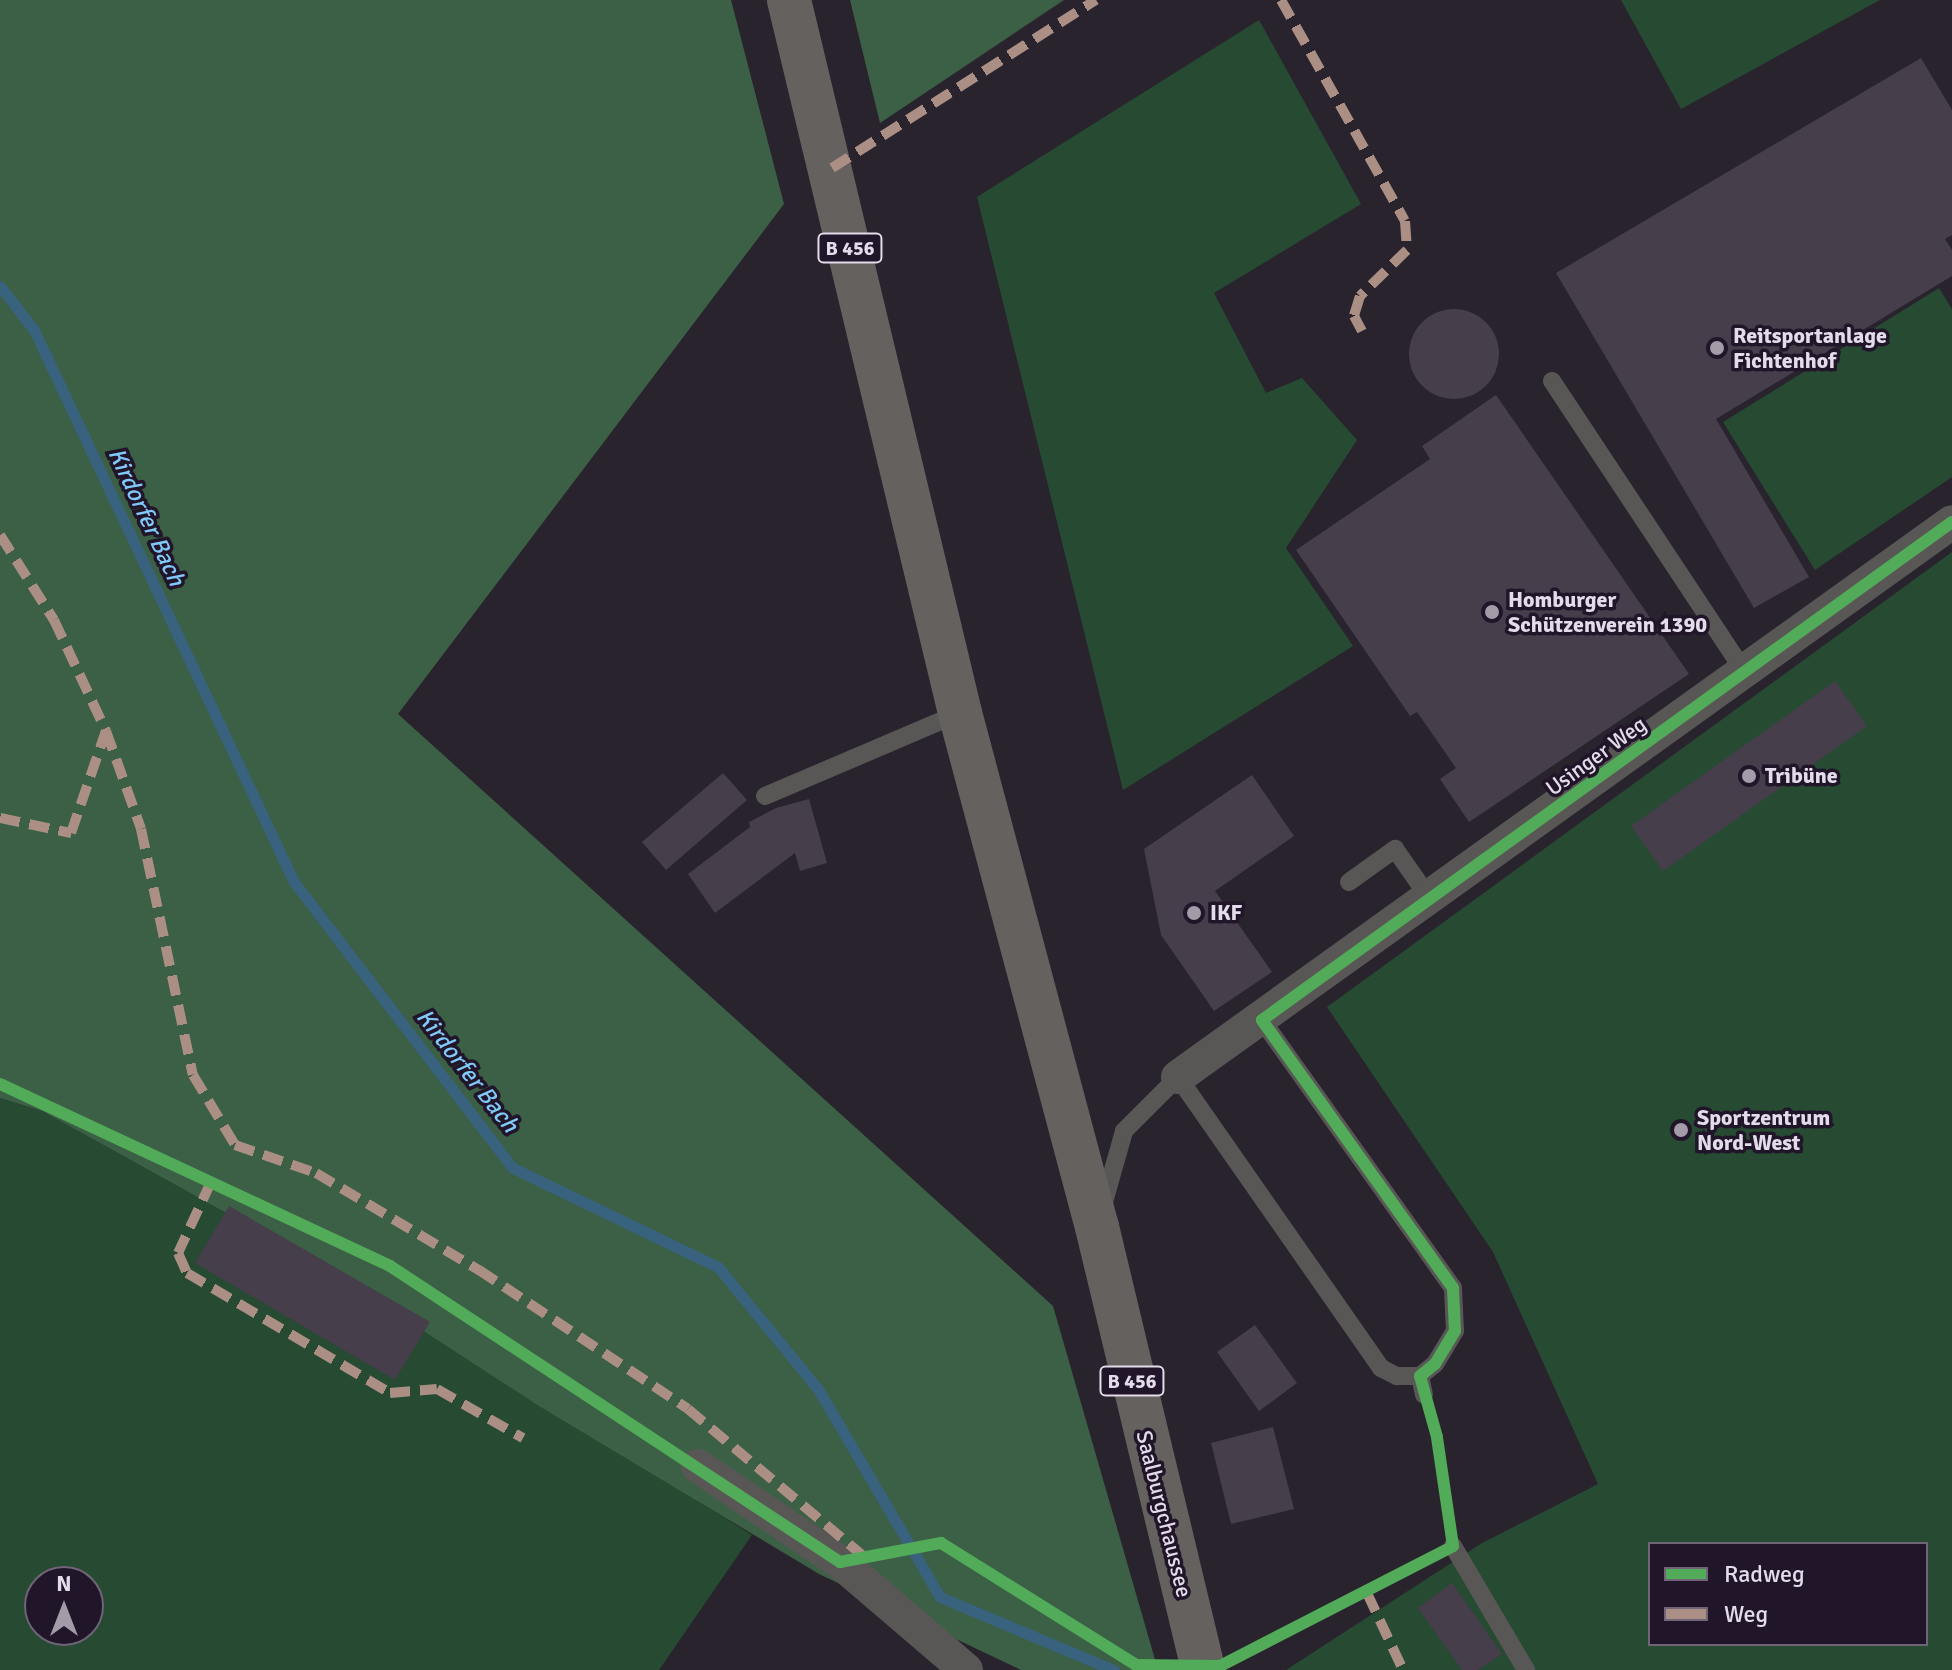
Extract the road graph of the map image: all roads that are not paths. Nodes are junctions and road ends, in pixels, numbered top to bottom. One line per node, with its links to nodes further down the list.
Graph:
1 (789, 0): 5 (main road, B 456)
2 (1552, 381): 4 (lane)
3 (1952, 522): 4 (street, Usinger Weg)
4 (1746, 674): 8 (street, Usinger Weg)
5 (960, 713): 6 (lane); 11 (main road, B 456)
6 (765, 796)
7 (1349, 882): 8 (lane)
8 (1430, 899): 9 (street, Usinger Weg)
9 (1262, 1020): 10 (street, Usinger Weg); 12 (lane)
10 (1178, 1077): 11 (lane); 12 (lane)
11 (1097, 1227): 17 (main road, Saalburgchaussee / B 456)
12 (1420, 1376): 13 (lane)
13 (1424, 1395)
14 (698, 1466): 16 (street)
15 (1453, 1546): 18 (lane)
16 (966, 1670)
17 (1203, 1670)
18 (1526, 1670)

